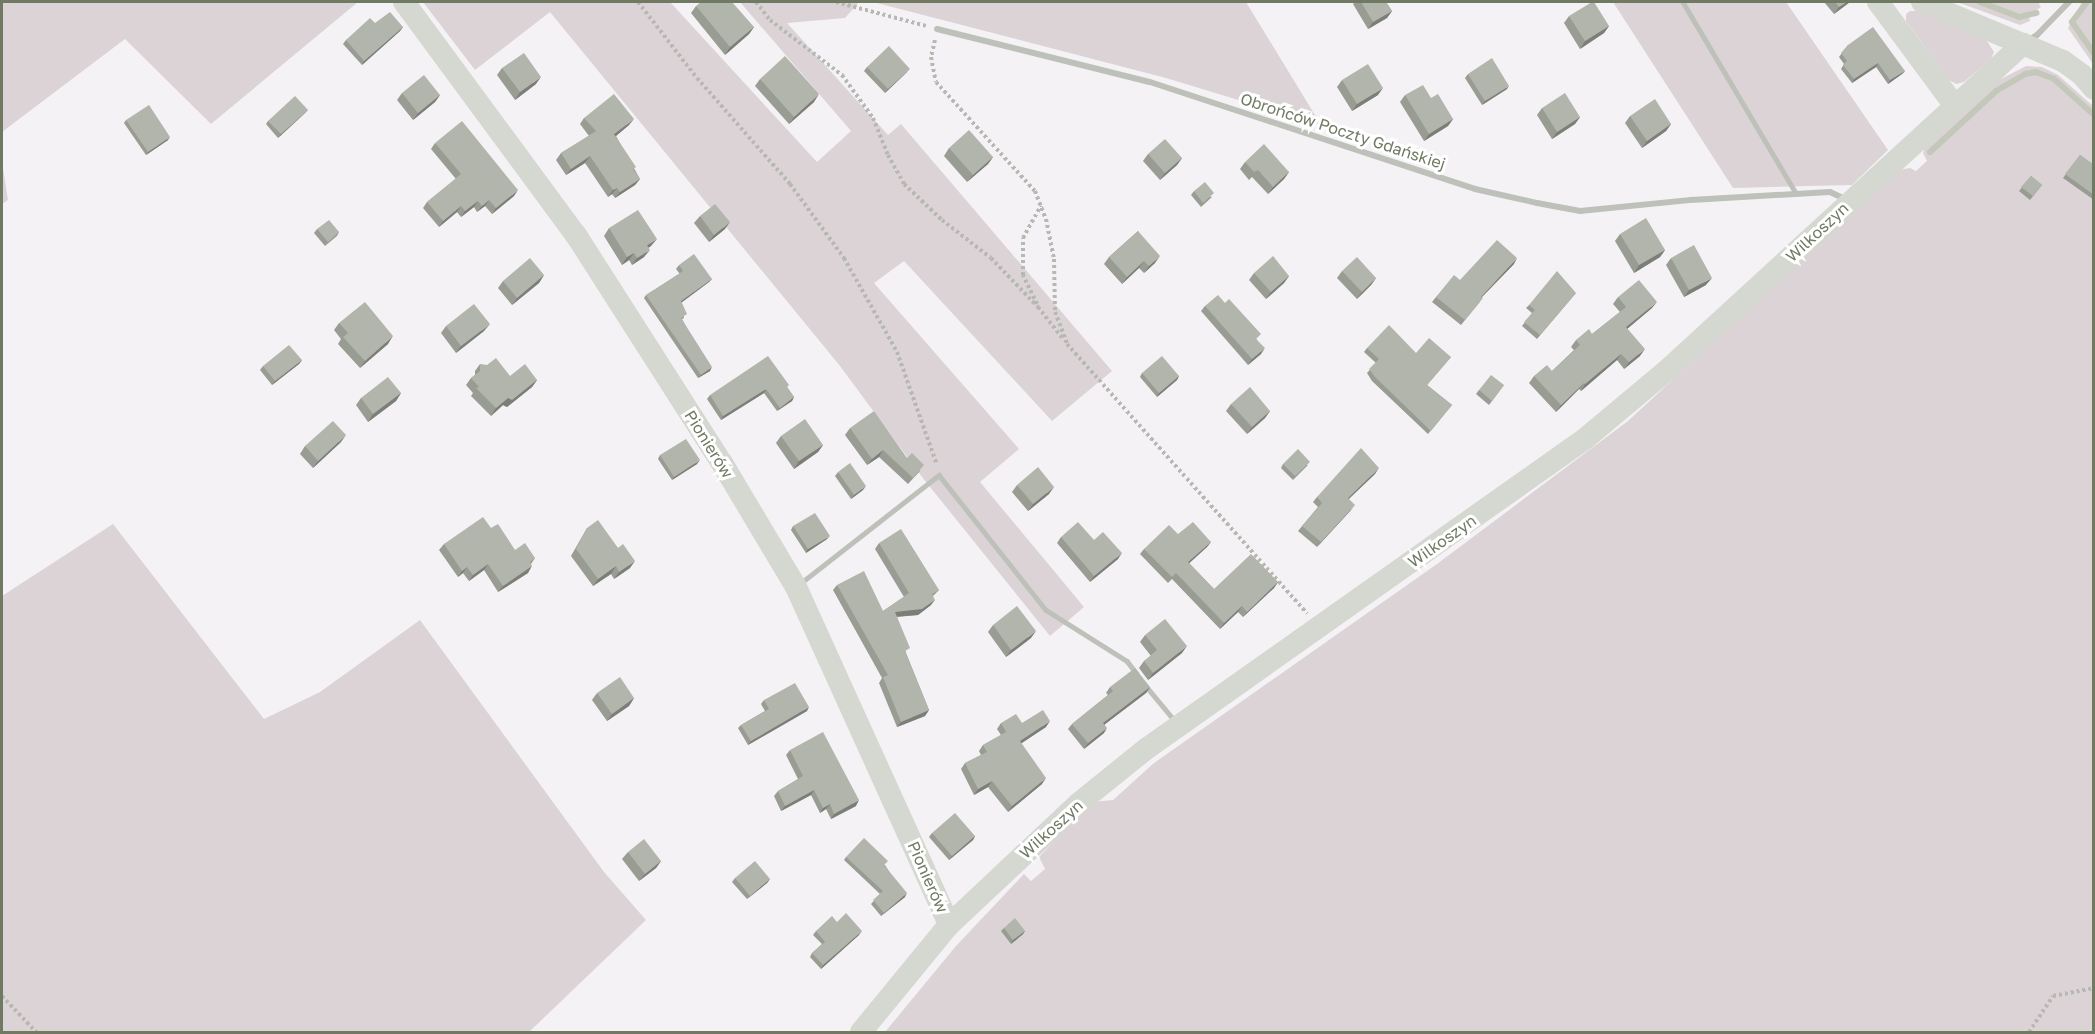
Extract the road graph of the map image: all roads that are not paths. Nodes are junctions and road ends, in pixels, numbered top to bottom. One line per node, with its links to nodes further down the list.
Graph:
1 (404, 2): 12 (street, Pionierów)
2 (1683, 2): 10 (lane)
3 (1878, 2): 9 (street)
4 (1922, 2): 7 (street)
5 (2069, 2): 7 (street)
6 (937, 29): 10 (street, Obrońców Poczty Gdańskiej)
7 (2023, 44): 8 (street); 9 (street, Wilkoszyn)
8 (2094, 89)
9 (1955, 106): 11 (street, Wilkoszyn)
10 (1796, 193): 11 (street, Obrońców Poczty Gdańskiej)
11 (1850, 202): 13 (street, Wilkoszyn)
12 (796, 587): 13 (lane); 14 (street, Pionierów)
13 (1178, 726): 14 (street, Wilkoszyn)
14 (950, 925): 15 (street, Wilkoszyn)
15 (861, 1032)

